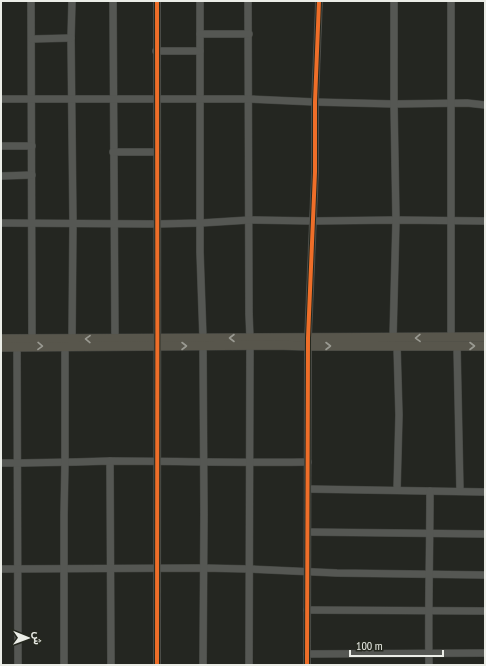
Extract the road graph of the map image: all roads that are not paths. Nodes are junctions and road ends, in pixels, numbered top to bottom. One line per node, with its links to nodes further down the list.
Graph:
1 (31, 1): 13 (street)
2 (72, 1): 12 (street)
3 (113, 1): 16 (street)
4 (156, 1): 14 (street)
5 (200, 1): 10 (street)
6 (248, 1): 11 (street)
7 (319, 1): 23 (street)
8 (394, 1): 25 (street)
9 (451, 1): 24 (street)
10 (200, 34): 11 (street); 15 (street)
11 (249, 34): 22 (street)
12 (70, 38): 13 (street); 20 (street)
13 (32, 39): 19 (street)
14 (156, 51): 15 (street); 21 (street)
15 (200, 51): 17 (street)
16 (113, 98): 20 (street); 21 (street); 29 (street)
17 (200, 98): 21 (street); 22 (street); 42 (street)
18 (1, 99): 19 (street)
19 (32, 99): 20 (street); 28 (street)
20 (72, 99): 40 (street)
21 (157, 99): 30 (street)
22 (248, 99): 23 (street); 33 (street)
23 (315, 102): 25 (street); 35 (street)
24 (451, 103): 25 (street); 26 (street); 38 (street)
25 (394, 104): 34 (street)
26 (485, 105)
27 (1, 146): 28 (street)
28 (32, 146): 31 (street)
29 (113, 152): 30 (street); 41 (street)
30 (157, 152): 43 (street)
31 (32, 175): 32 (street); 37 (street)
32 (1, 176)
33 (249, 220): 35 (street); 42 (street); 52 (street)
34 (396, 220): 35 (street); 38 (street); 54 (street)
35 (313, 221): 53 (street)
36 (485, 221): 38 (street)
37 (32, 222): 39 (street); 40 (street); 46 (street)
38 (450, 222): 44 (street)
39 (1, 223)
40 (73, 223): 41 (street); 47 (street)
41 (114, 223): 43 (street); 49 (street)
42 (201, 223): 43 (street); 51 (street)
43 (157, 224): 50 (street)
44 (451, 337): 45 (main road); 54 (main road, one-way to 54)
45 (485, 337)
46 (32, 338): 47 (main road); 48 (main road)
47 (72, 338): 49 (main road, one-way to 47)
48 (1, 339)
49 (115, 339): 50 (main road)
50 (158, 342): 51 (main road); 59 (main road); 61 (street)
51 (203, 342): 52 (main road); 62 (street)
52 (250, 342): 53 (main road); 67 (street)
53 (308, 342): 54 (main road); 63 (street)
54 (395, 342): 56 (main road); 69 (street)
55 (17, 346): 58 (main road); 59 (main road, one-way to 59); 65 (street)
56 (457, 346): 57 (main road, one-way to 57); 71 (street)
57 (485, 346)
58 (1, 347)
59 (65, 347): 66 (street)
60 (110, 461): 61 (street); 66 (street); 80 (street)
61 (157, 462): 62 (street); 81 (street)
62 (204, 462): 67 (street); 76 (street)
63 (308, 462): 67 (street); 68 (street)
64 (1, 463): 65 (street)
65 (18, 463): 66 (street); 78 (street)
66 (65, 463): 79 (street)
67 (250, 463): 82 (street)
68 (308, 489): 69 (street); 73 (street)
69 (398, 490): 70 (street)
70 (430, 491): 71 (street); 74 (street)
71 (460, 491): 72 (street)
72 (485, 492)
73 (308, 532): 74 (street); 83 (street)
74 (430, 534): 75 (street); 84 (street)
75 (485, 534)
76 (203, 568): 81 (street); 82 (street); 96 (street)
77 (1, 569): 78 (street)
78 (17, 569): 79 (street); 92 (street)
79 (64, 569): 80 (street); 93 (street)
80 (110, 569): 81 (street); 94 (street)
81 (158, 569): 95 (street)
82 (249, 569): 83 (street); 97 (street)
83 (307, 571): 84 (street); 86 (street)
84 (429, 575): 85 (street); 87 (street)
85 (485, 575)
86 (307, 610): 87 (street); 90 (street)
87 (429, 611): 88 (street); 91 (street)
88 (485, 611)
89 (485, 653): 91 (street)
90 (307, 654): 91 (street); 98 (street)
91 (429, 654): 99 (street)
92 (18, 665)
93 (64, 665)
94 (111, 665)
95 (157, 665)
96 (203, 665)
97 (249, 665)
98 (307, 665)
99 (429, 665)

